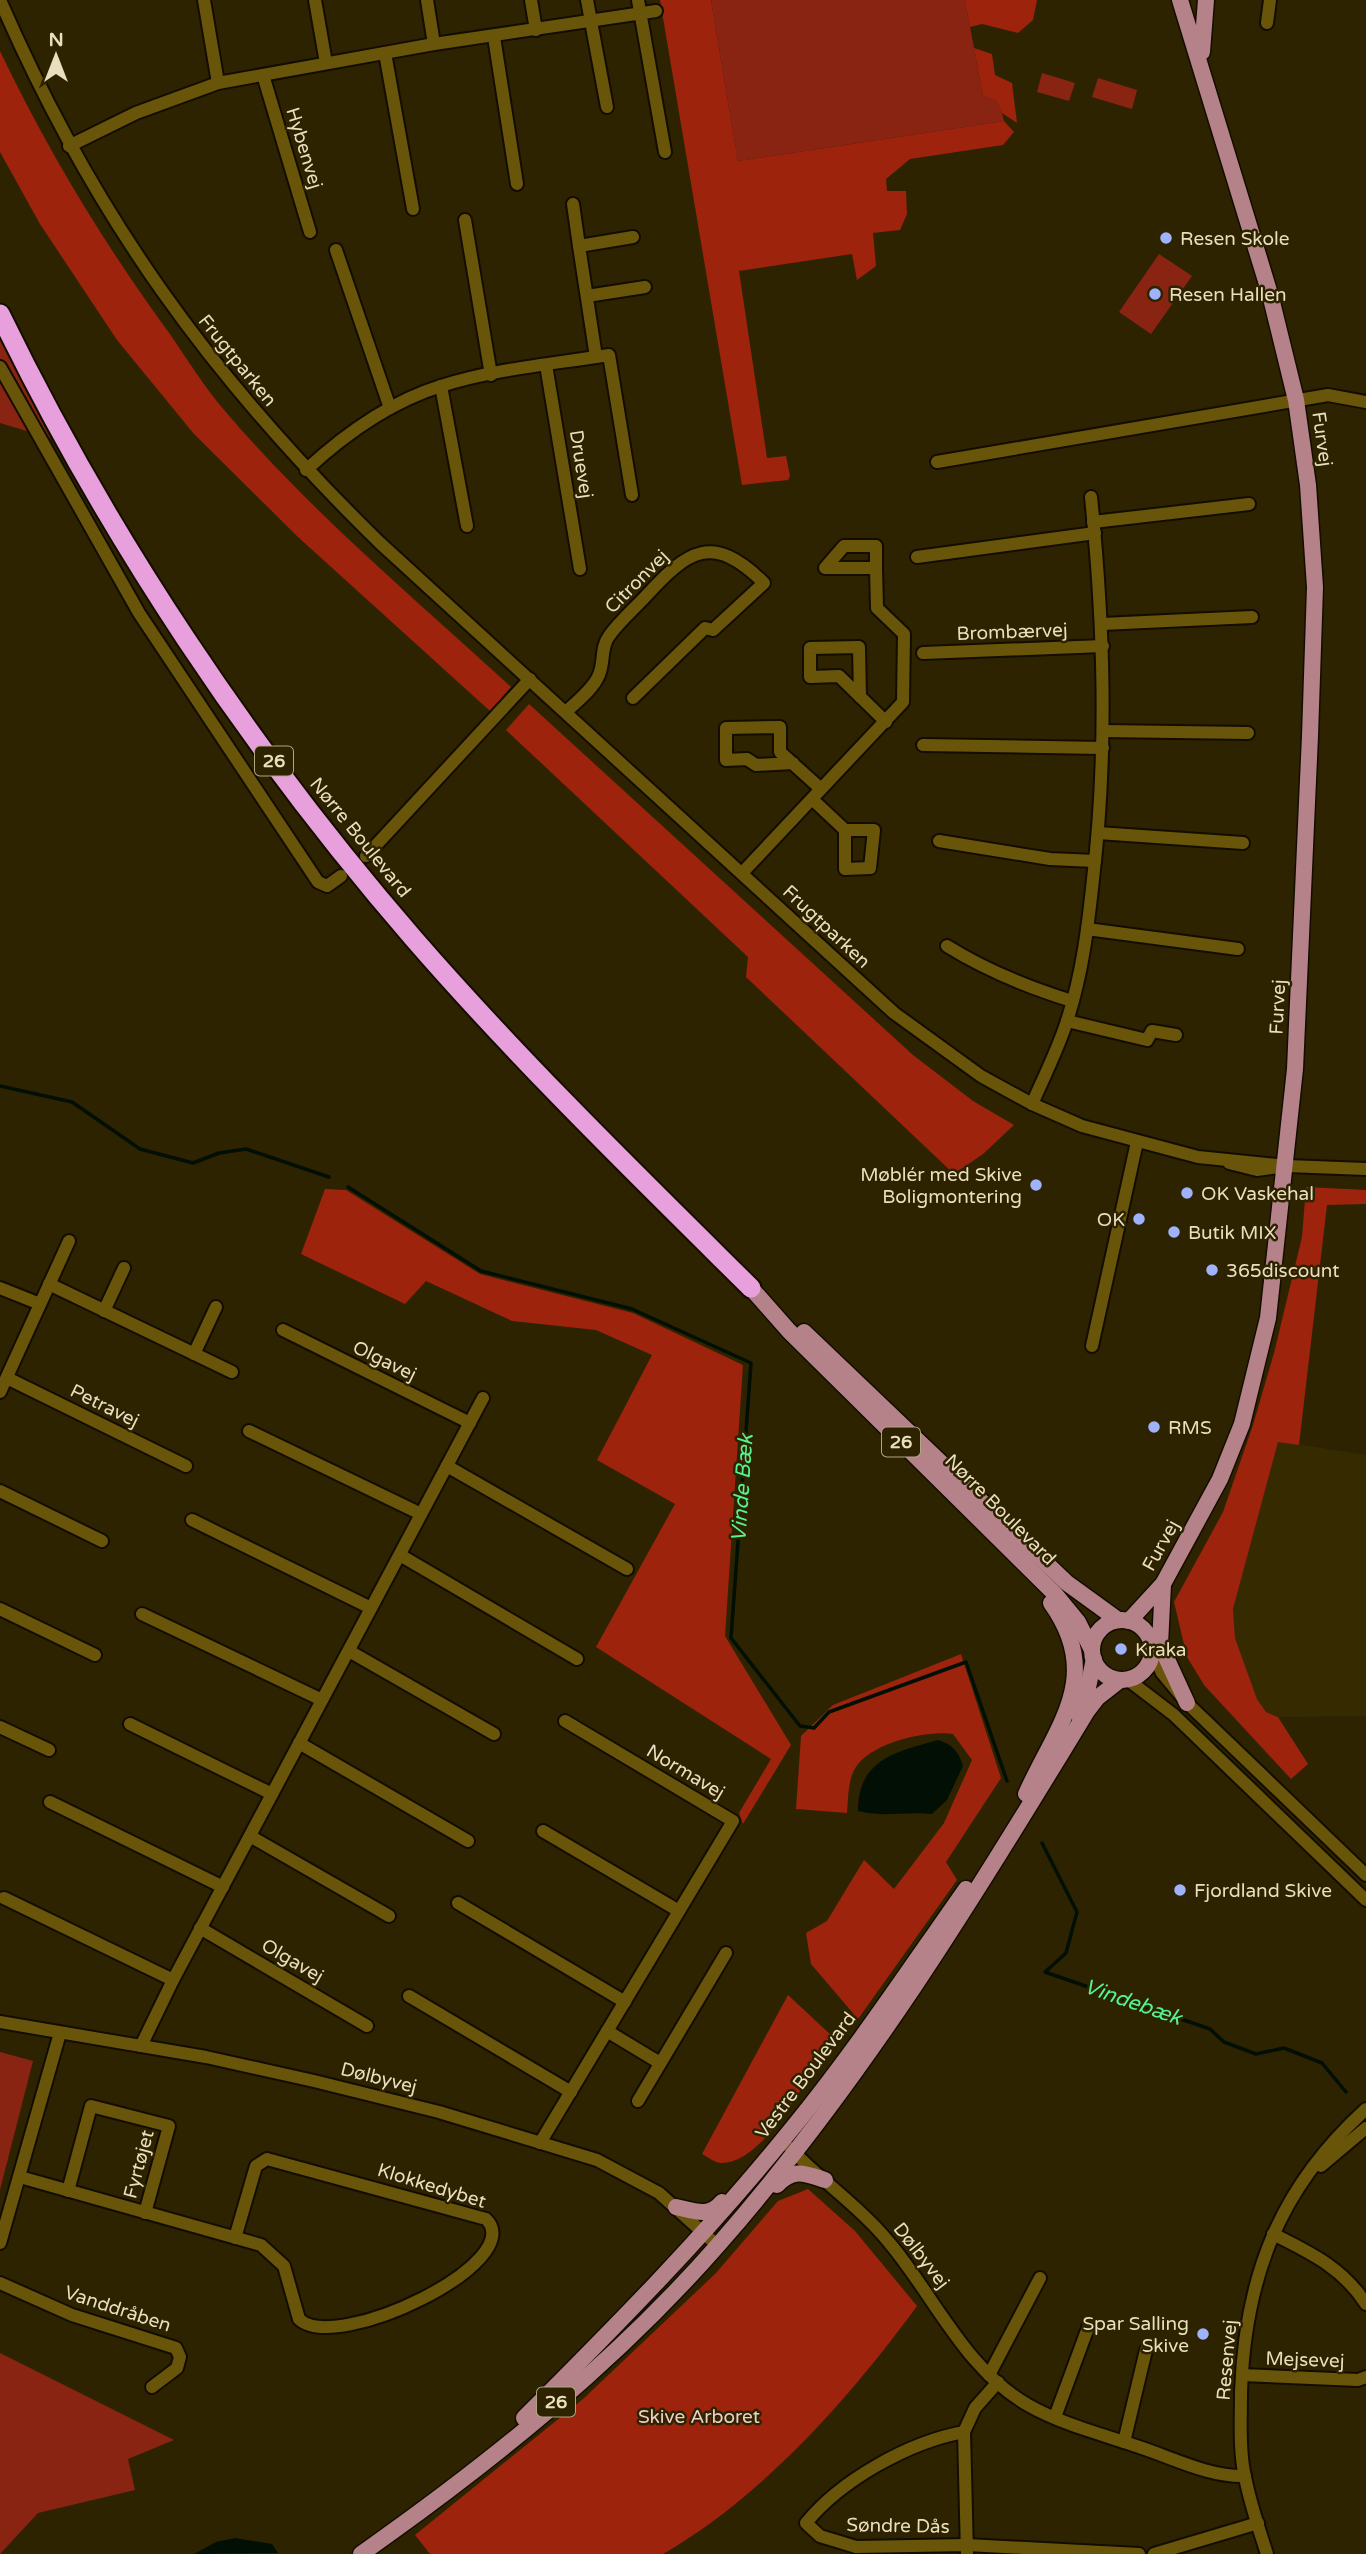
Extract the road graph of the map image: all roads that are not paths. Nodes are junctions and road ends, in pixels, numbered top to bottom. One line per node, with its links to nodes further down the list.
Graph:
1 (0, 0): 23 (street, Frugtparken)
2 (204, 0): 21 (street)
3 (315, 0): 18 (street)
4 (427, 0): 16 (street)
5 (531, 0): 14 (street)
6 (587, 0): 12 (street)
7 (1180, 0): 19 (main road, Furvej)
8 (1206, 0): 19 (main road, Furvej)
9 (1270, 0): 13 (street)
10 (639, 6): 11 (street); 12 (street); 24 (street)
11 (656, 11)
12 (590, 21): 14 (street); 22 (street)
13 (1267, 23)
14 (536, 30): 15 (street)
15 (494, 37): 16 (street); 25 (street)
16 (434, 44): 17 (street)
17 (385, 53): 18 (street); 27 (street)
18 (326, 63): 20 (street)
19 (1201, 68): 41 (main road, Furvej)
20 (263, 75): 21 (street); 29 (street, Hybenvej)
21 (218, 83): 23 (street)
22 (607, 107)
23 (69, 146): 45 (street, Frugtparken)
24 (665, 152)
25 (517, 184)
26 (573, 204): 31 (street)
27 (413, 209)
28 (465, 220): 39 (street)
29 (310, 232)
30 (633, 237): 31 (street)
31 (579, 246): 34 (street)
32 (335, 250): 43 (street)
33 (645, 287): 34 (street)
34 (587, 296): 36 (street)
35 (0, 314): 92 (highway, Nørre Boulevard / 26)
36 (596, 357): 37 (street); 46 (street)
37 (546, 365): 39 (street); 53 (street, Druevej)
38 (0, 367): 77 (street)
39 (491, 375): 40 (street)
40 (442, 386): 43 (street); 49 (street)
41 (1296, 400): 42 (street); 44 (street, Furvej); 86 (main road, Furvej)
42 (1366, 402)
43 (390, 408): 45 (street)
44 (937, 462)
45 (306, 470): 58 (street, Frugtparken)
46 (632, 495)
47 (1091, 497): 50 (street)
48 (1249, 504): 50 (street)
49 (467, 526)
50 (1094, 527): 51 (street); 55 (street)
51 (917, 556)
52 (876, 568): 62 (street)
53 (580, 569)
54 (1252, 617): 55 (street)
55 (1102, 624): 56 (street)
56 (1103, 646): 57 (street, Brombærvej); 63 (street)
57 (923, 653)
58 (530, 679): 61 (street, Frugtparken); 74 (street)
59 (860, 697): 59 (street); 62 (street)
60 (634, 698): 61 (street, Citronvej)
61 (566, 712): 76 (street, Frugtparken)
62 (886, 722): 68 (street)
63 (1103, 731): 64 (street); 66 (street)
64 (1248, 733)
65 (923, 745): 66 (street)
66 (1103, 748): 71 (street)
67 (793, 763): 67 (street); 68 (street)
68 (821, 789): 69 (street)
69 (812, 799): 70 (street); 76 (street)
70 (845, 830)
71 (1098, 833): 73 (street); 75 (street)
72 (939, 841): 75 (street)
73 (1243, 843)
74 (366, 856)
75 (1095, 861): 78 (street)
76 (741, 873): 84 (street, Frugtparken)
77 (341, 876)
78 (1087, 929): 80 (street); 81 (street)
79 (947, 946): 81 (street)
80 (1238, 949)
81 (1072, 1001): 82 (street)
82 (1067, 1021): 83 (street); 84 (street)
83 (1177, 1035)
84 (1032, 1104): 85 (street, Frugtparken)
85 (1137, 1142): 86 (street, Frugtparken); 97 (street)
86 (1287, 1166): 87 (street, Frugtparken); 114 (main road, Furvej)
87 (1366, 1169)
88 (69, 1241): 90 (street)
89 (124, 1268): 95 (street)
90 (49, 1284): 93 (street); 95 (street)
91 (0, 1288): 93 (street)
92 (751, 1288): 108 (main road, Nørre Boulevard / 26); 118 (main road, Nørre Boulevard / 26)
93 (40, 1304): 100 (street)
94 (216, 1307): 98 (street)
95 (104, 1311): 98 (street)
96 (283, 1330): 103 (street, Olgavej)
97 (1092, 1346)
98 (194, 1354): 99 (street)
99 (232, 1372)
100 (7, 1378): 101 (street); 105 (street, Petravej)
101 (0, 1392)
102 (483, 1398): 103 (street)
103 (470, 1423): 106 (street)
104 (249, 1431): 109 (street)
105 (186, 1466)
106 (447, 1466): 109 (street); 113 (street)
107 (0, 1491): 111 (street)
108 (968, 1508): 121 (main road, Nørre Boulevard / 26); 134 (main road, 26)
109 (421, 1514): 112 (street)
110 (192, 1520): 115 (street)
111 (102, 1541)
112 (400, 1555): 115 (street); 123 (street)
113 (627, 1569)
114 (1160, 1588): 118 (main road, Furvej); 119 (main road, Furvej); 126 (main road)
115 (372, 1608): 120 (street)
116 (0, 1609): 122 (street)
117 (142, 1614): 125 (street)
118 (1123, 1621): 119 (main road, 26); 121 (main road, 26)
119 (1151, 1644): 124 (main road, 26); 126 (street)
120 (349, 1651): 125 (street); 130 (street)
121 (1093, 1655): 124 (main road, 26); 134 (main road, Vestre Boulevard / 26)
122 (95, 1656)
123 (576, 1659)
124 (1124, 1679): 142 (street); 164 (main road, Vestre Boulevard / 26)
125 (322, 1700): 131 (street)
126 (1187, 1703): 139 (street)
127 (565, 1721): 144 (street, Normavej)
128 (130, 1724): 133 (street)
129 (0, 1727): 132 (street)
130 (494, 1734)
131 (299, 1743): 133 (street); 138 (street)
132 (49, 1751)
133 (272, 1794): 137 (street)
134 (1026, 1794): 160 (main road, Vestre Boulevard / 26)
135 (50, 1802): 140 (street)
136 (543, 1830): 144 (street)
137 (250, 1836): 140 (street); 145 (street)
138 (468, 1841)
139 (1366, 1875)
140 (223, 1886): 146 (street)
141 (4, 1898): 148 (street)
142 (1366, 1900)
143 (458, 1903): 150 (street)
144 (679, 1911): 150 (street, Normavej)
145 (389, 1916)
146 (200, 1928): 148 (street); 152 (street, Olgavej)
147 (726, 1953): 156 (street)
148 (173, 1980): 155 (street)
149 (409, 1996): 157 (street)
150 (625, 2002): 153 (street, Normavej)
151 (0, 2022): 154 (street, Dølbyvej)
152 (367, 2026)
153 (607, 2031): 156 (street); 157 (street, Normavej)
154 (60, 2033): 155 (street, Dølbyvej); 165 (street)
155 (141, 2046): 163 (street, Dølbyvej)
156 (660, 2063): 158 (street)
157 (570, 2092): 163 (street, Normavej)
158 (638, 2101)
159 (1366, 2109): 166 (street, Resenvej)
160 (804, 2113): 162 (main road, Vestre Boulevard / 26); 169 (main road)
161 (1366, 2128): 166 (street, Resenvej)
162 (782, 2141): 164 (street, Dølbyvej); 172 (main road, Vestre Boulevard / 26)
163 (540, 2143): 169 (street, Dølbyvej)
164 (794, 2153): 167 (street, Dølbyvej); 171 (main road, Vestre Boulevard / 26)
165 (20, 2177): 168 (street, Klokkedybet); 175 (street)
166 (1307, 2179): 173 (street, Resenvej)
167 (825, 2180): 171 (main road); 184 (street, Dølbyvej)
168 (68, 2191): 170 (street, Klokkedybet); 170 (street, Fyrtøjet)
169 (676, 2207): 172 (street, Dølbyvej)
170 (145, 2213): 174 (street, Klokkedybet)
171 (730, 2231): 176 (main road, Vestre Boulevard / 26)
172 (705, 2233): 176 (street, Dølbyvej); 189 (main road, Vestre Boulevard / 26)
173 (1273, 2234): 179 (street); 182 (street, Resenvej)
174 (235, 2238): 174 (street, Klokkedybet)
175 (0, 2243)
176 (718, 2246): 189 (main road, Vestre Boulevard / 26)
177 (1041, 2277): 184 (street)
178 (0, 2283): 185 (street, Vanddråben)
179 (1366, 2304)
180 (1089, 2325): 186 (street)
181 (1146, 2350): 188 (street)
182 (1242, 2375): 183 (street, Mejsevej); 190 (street, Resenvej)
183 (1366, 2377)
184 (994, 2378): 186 (street, Dølbyvej); 187 (street)
185 (152, 2387)
186 (1055, 2417): 188 (street, Dølbyvej)
187 (964, 2432): 192 (street); 192 (street, Søndre Dås)
188 (1124, 2442): 190 (street, Dølbyvej)
189 (479, 2465): 193 (main road, Vestre Boulevard / 26)
190 (1245, 2476): 191 (street, Resenvej)
191 (1258, 2524): 195 (street); 196 (street, Resenvej)
192 (967, 2549): 194 (street, Søndre Dås)
193 (361, 2554)
194 (1139, 2554)
195 (1154, 2554)
196 (1267, 2554)

